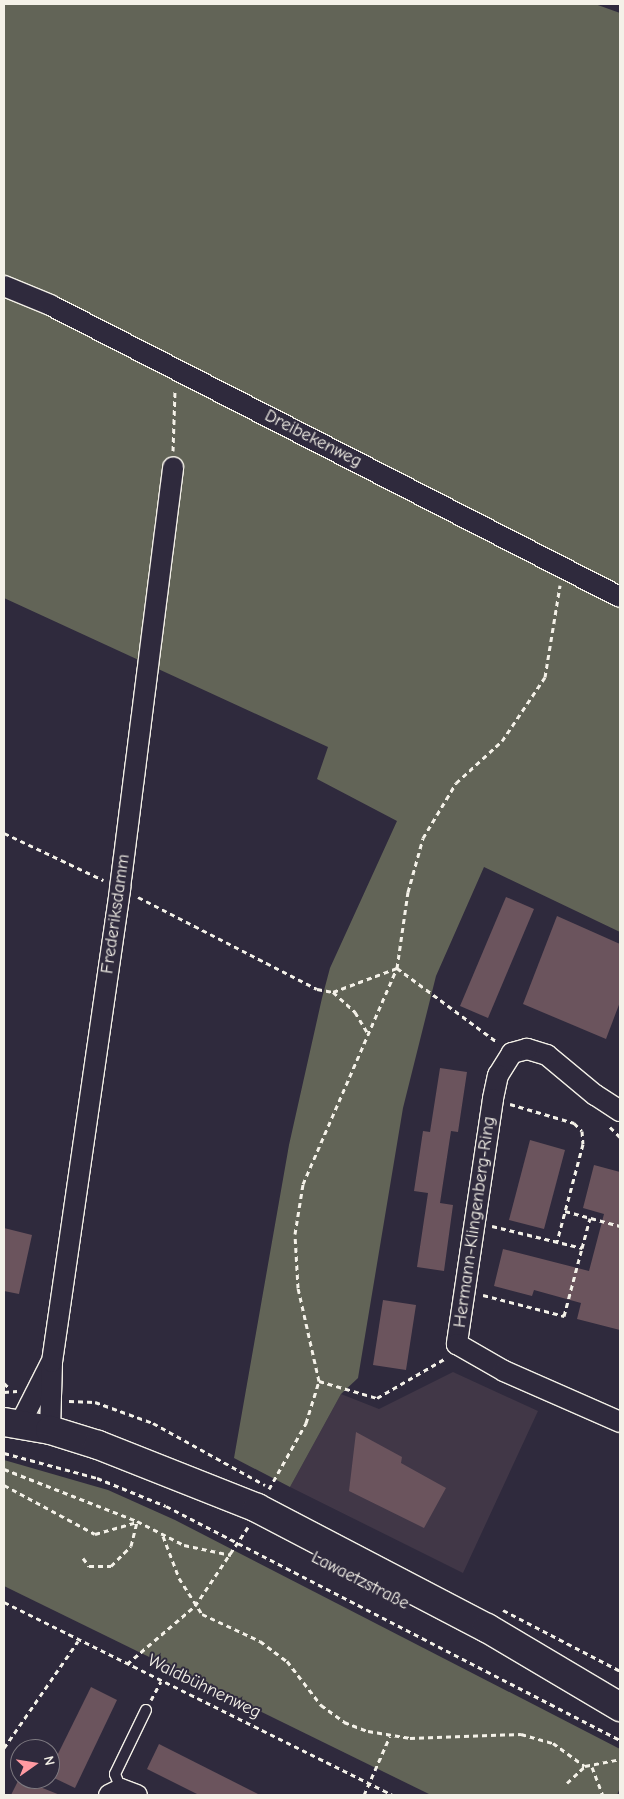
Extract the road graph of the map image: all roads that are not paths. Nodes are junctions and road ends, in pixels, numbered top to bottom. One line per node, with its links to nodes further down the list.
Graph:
1 (4, 286): 3 (street, Dreibekenweg)
2 (173, 466): 5 (street, Frederiksdamm)
3 (620, 597)
4 (620, 1111): 6 (street, Hermann-Klingenberg-Ring)
5 (52, 1362): 7 (street, Frederiksdamm); 8 (street, Frederiksdamm)
6 (620, 1422)
7 (12, 1423): 8 (street, Lawaetzstraße)
8 (50, 1430): 9 (street, Lawaetzstraße)
9 (620, 1706)
10 (146, 1710): 11 (lane)
11 (123, 1793)

